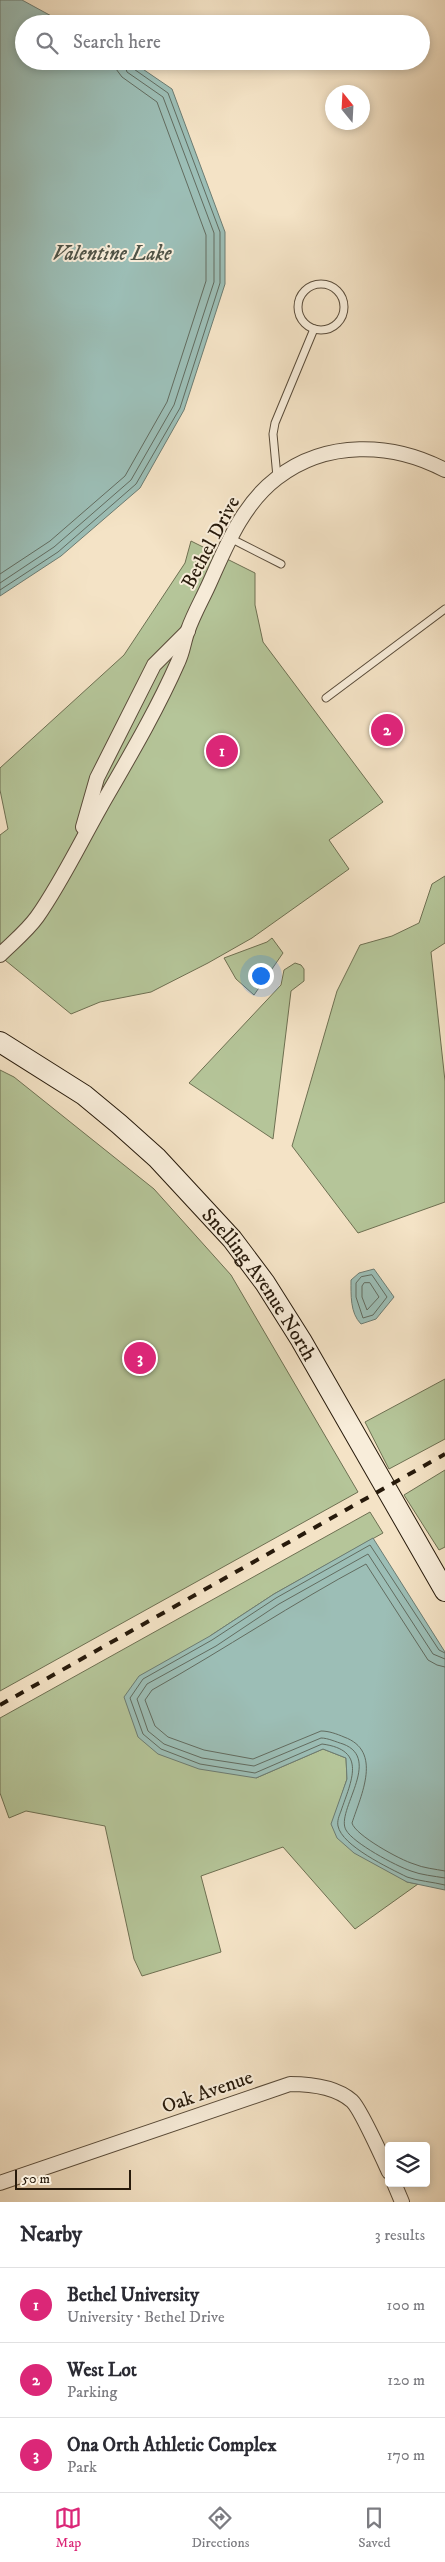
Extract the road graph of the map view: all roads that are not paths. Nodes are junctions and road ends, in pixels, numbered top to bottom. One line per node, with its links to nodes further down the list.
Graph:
1 (314, 329): 1 (lane); 3 (lane)
2 (445, 470): 3 (street, Bethel Drive)
3 (277, 477): 4 (street, Bethel Drive)
4 (230, 538): 5 (lane); 7 (street, Bethel Drive)
5 (281, 564)
6 (445, 609): 8 (lane)
7 (188, 630): 9 (street, Bethel Drive); 9 (street, Bethel Drive)
8 (326, 698)
9 (77, 848): 10 (street, Bethel Drive)
10 (0, 956)
11 (0, 1042): 12 (street, Snelling Avenue North)
12 (445, 1591)
13 (385, 2164): 14 (street, Oak Avenue)
14 (0, 2183)
15 (396, 2187): 16 (street)
16 (402, 2202)

